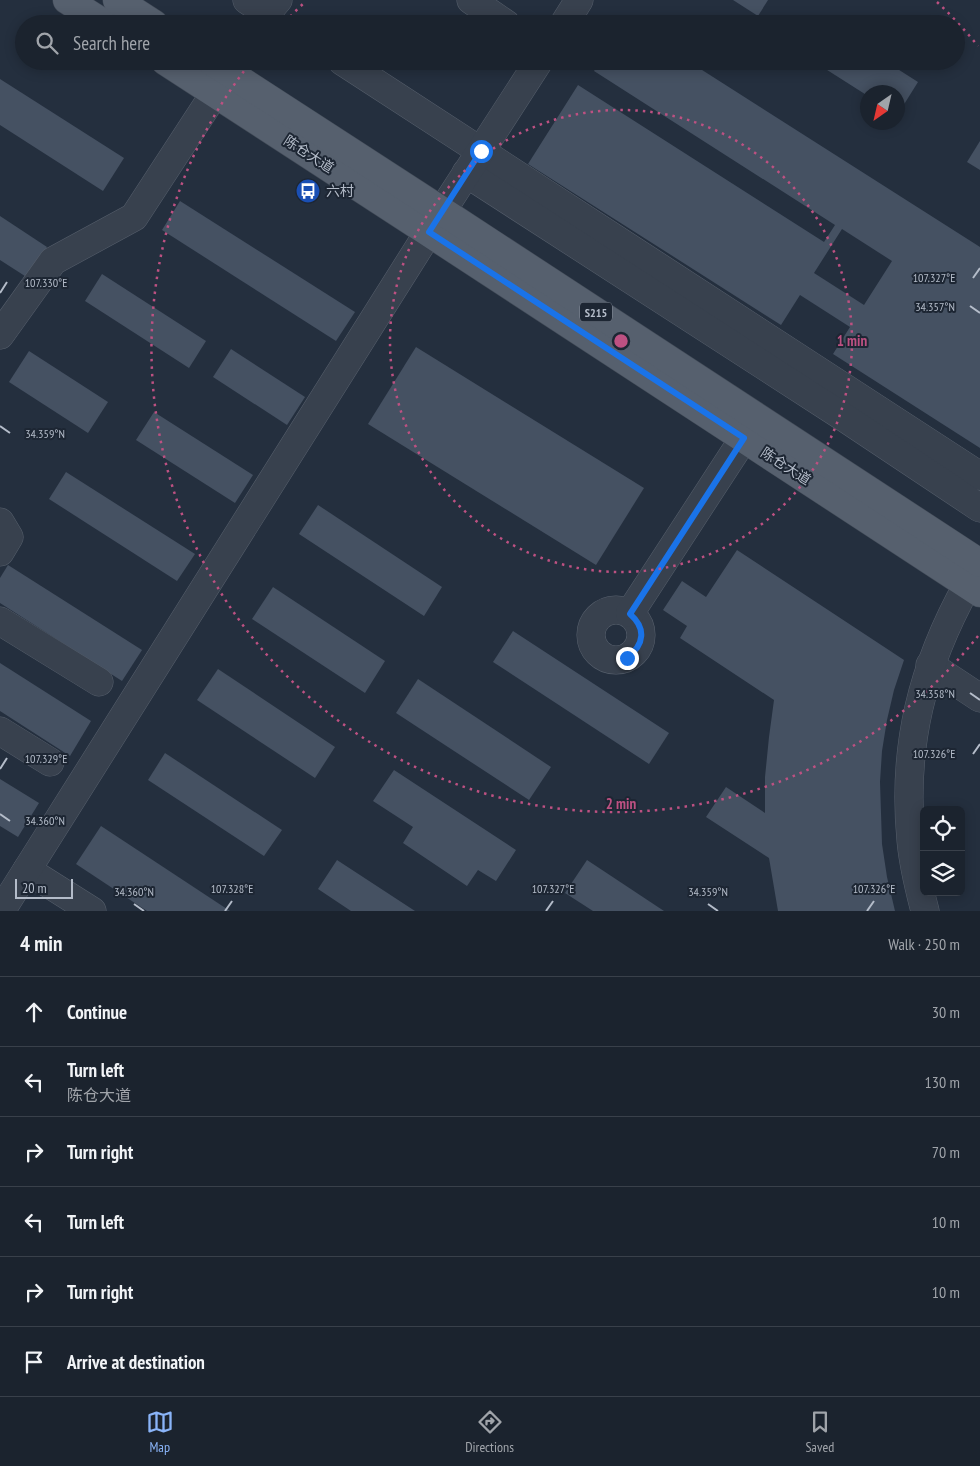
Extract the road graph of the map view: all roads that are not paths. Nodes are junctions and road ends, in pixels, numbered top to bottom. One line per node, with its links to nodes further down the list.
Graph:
1 (67, 0): 5 (main road)
2 (117, 0): 6 (main road)
3 (471, 0): 7 (street)
4 (579, 0): 8 (street)
5 (91, 15)
6 (140, 15)
7 (493, 15)
8 (570, 15)
9 (356, 70): 12 (street)
10 (533, 70): 12 (street)
11 (223, 72): 14 (main road, 陈仓大道 / S215); 15 (street)
12 (481, 151): 13 (street); 17 (street)
13 (466, 173): 14 (street); 18 (street)
14 (436, 221): 16 (main road, 陈仓大道 / S215); 21 (main road, 陈仓大道 / S215); 29 (street)
15 (0, 335)
16 (744, 438): 21 (main road, 陈仓大道 / S215); 22 (street)
17 (980, 476)
18 (980, 508)
19 (0, 522): 20 (street)
20 (0, 552)
21 (977, 572): 24 (street)
22 (630, 614)
23 (0, 621): 25 (street)
24 (930, 665): 26 (street); 32 (street)
25 (99, 682)
26 (980, 698)
27 (0, 731): 28 (street)
28 (50, 762)
29 (27, 870): 30 (street); 31 (street)
30 (1, 911)
31 (92, 911)
32 (925, 911)

